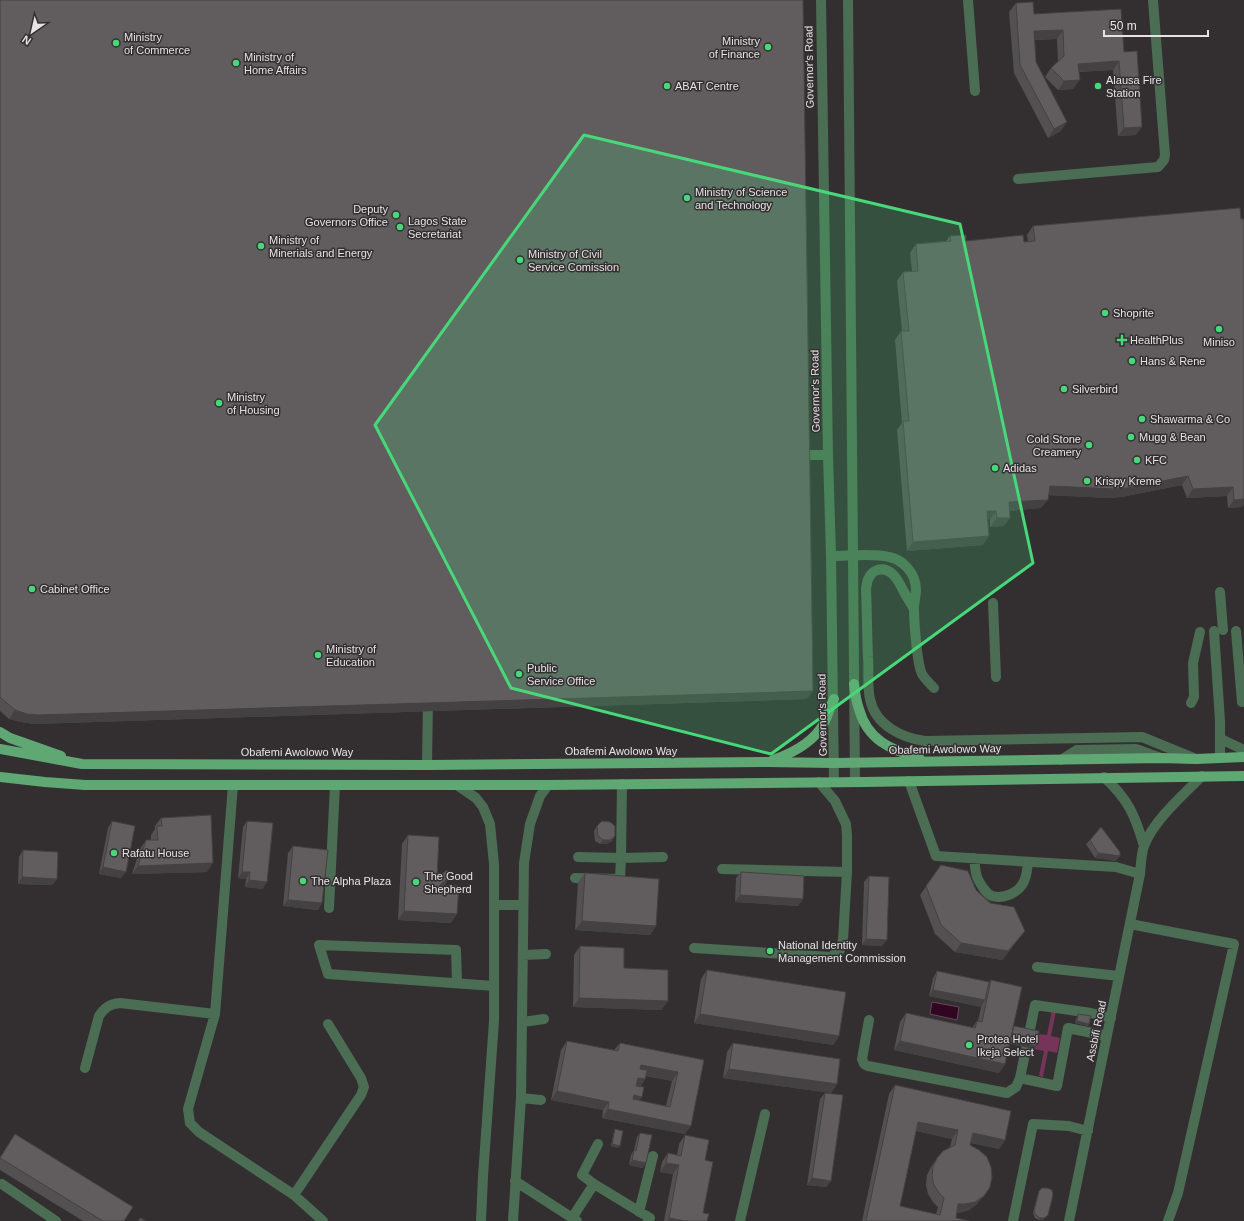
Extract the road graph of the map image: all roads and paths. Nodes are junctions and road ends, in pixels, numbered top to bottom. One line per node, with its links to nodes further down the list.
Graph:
1 (820, 0): 8 (street, Governor's Road)
2 (848, 0): 10 (street)
3 (968, 0): 5 (street)
4 (1153, 0): 6 (street)
5 (976, 91)
6 (1018, 179)
7 (784, 454): 8 (street)
8 (828, 455): 9 (street, Governor's Road)
9 (831, 556): 10 (street); 20 (street, Governor's Road)
10 (853, 556): 13 (street); 17 (street)
11 (1220, 592): 24 (street)
12 (993, 603): 16 (street)
13 (914, 609): 18 (street); 29 (street)
14 (1236, 631): 21 (street)
15 (1200, 632): 22 (street)
16 (996, 677)
17 (854, 684): 30 (main road); 33 (street)
18 (934, 688)
19 (428, 690): 35 (street)
20 (834, 699): 31 (main road); 32 (street, Governor's Road)
21 (1242, 702)
22 (1191, 703)
23 (0, 732): 34 (main road)
24 (1221, 738): 26 (street); 28 (street)
25 (0, 749): 34 (main road, Obafemi Awolowo Way)
26 (1244, 750)
27 (1244, 757): 28 (main road, Obafemi Awolowo Way)
28 (1220, 758): 29 (main road, Obafemi Awolowo Way)
29 (1196, 759): 30 (main road, Obafemi Awolowo Way)
30 (935, 761): 33 (main road, Obafemi Awolowo Way)
31 (766, 762): 32 (main road, Obafemi Awolowo Way); 35 (main road, Obafemi Awolowo Way)
32 (834, 763): 33 (main road, Obafemi Awolowo Way); 42 (street, Governor's Road)
33 (855, 763): 43 (street)
34 (82, 764): 35 (main road, Obafemi Awolowo Way)
35 (427, 765)
36 (1202, 776): 37 (main road); 39 (main road); 49 (street)
37 (1244, 776)
38 (0, 777): 45 (main road)
39 (1104, 777): 40 (main road); 49 (street)
40 (909, 781): 43 (main road); 53 (street)
41 (819, 782): 42 (main road); 44 (main road); 56 (street)
42 (834, 782): 43 (main road)
43 (855, 782)
44 (622, 784): 48 (main road); 52 (street)
45 (233, 785): 46 (main road); 71 (street)
46 (335, 785): 47 (main road); 61 (street)
47 (457, 785): 48 (main road); 59 (street)
48 (548, 785): 60 (street)
49 (1144, 846): 57 (street, Assbifi Road)
50 (578, 857): 52 (street)
51 (663, 857): 52 (street)
52 (621, 858): 58 (street)
53 (974, 858): 54 (street); 54 (street)
54 (1028, 862): 57 (street)
55 (722, 868): 56 (street)
56 (847, 872): 63 (street)
57 (1140, 874): 62 (street, Assbifi Road)
58 (575, 878)
59 (495, 905): 60 (street); 69 (street)
60 (523, 905): 65 (street)
61 (329, 908)
62 (1130, 924): 67 (street, Assbifi Road); 101 (street)
63 (694, 948)
64 (546, 954): 65 (street)
65 (523, 955): 75 (street)
66 (1037, 968): 67 (street)
67 (1119, 976): 72 (street, Assbifi Road)
68 (457, 983): 68 (street); 69 (street)
69 (494, 986): 95 (street)
70 (1072, 1011): 72 (street); 77 (street); 80 (street)
71 (215, 1014): 79 (street); 90 (street)
72 (1111, 1018): 78 (street, Assbifi Road)
73 (544, 1019): 75 (street)
74 (870, 1020): 80 (street)
75 (523, 1022): 81 (street)
76 (328, 1024): 90 (street)
77 (1068, 1028): 78 (street); 80 (street)
78 (1107, 1036): 84 (street, Assbifi Road)
79 (85, 1068)
80 (1020, 1078)
81 (521, 1098): 82 (street); 87 (street)
82 (541, 1100)
83 (765, 1114): 98 (street)
84 (1088, 1131): 99 (street); 100 (street, Assbifi Road)
85 (598, 1144): 89 (street)
86 (653, 1156): 91 (street)
87 (515, 1181): 92 (street); 96 (street)
88 (2, 1184): 93 (street)
89 (594, 1184): 91 (street); 92 (street)
90 (294, 1195): 94 (street)
91 (639, 1212): 97 (street)
92 (574, 1219)
93 (56, 1221)
94 (323, 1221)
95 (481, 1221)
96 (513, 1221)
97 (648, 1221)
98 (740, 1221)
99 (1013, 1221)
100 (1069, 1221)
101 (1168, 1221)

